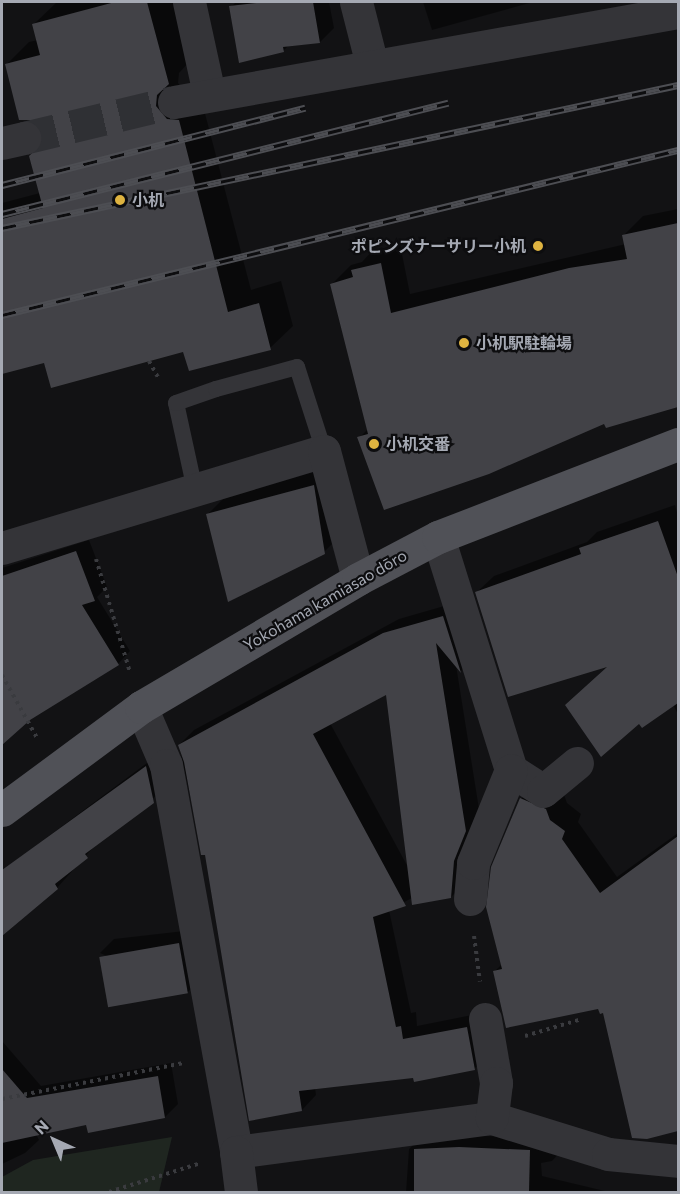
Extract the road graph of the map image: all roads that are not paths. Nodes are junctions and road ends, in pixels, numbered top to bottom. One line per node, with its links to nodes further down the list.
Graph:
1 (189, 2): 5 (street)
2 (356, 2): 4 (street)
3 (678, 12): 4 (street)
4 (372, 65): 5 (street)
5 (209, 94): 6 (street)
6 (174, 102)
7 (678, 444): 10 (main road, Yokohama kamiasao dōro)
8 (324, 451): 9 (street); 9 (lane); 12 (street)
9 (195, 490): 11 (street)
10 (438, 537): 12 (main road, Yokohama kamiasao dōro); 15 (street)
11 (2, 548)
12 (358, 579): 13 (main road, Yokohama kamiasao dōro)
13 (141, 707): 16 (main road, Yokohama kamiasao dōro); 20 (street)
14 (577, 763): 15 (street)
15 (512, 770): 17 (street)
16 (2, 810)
17 (470, 899)
18 (487, 1033): 19 (street)
19 (492, 1118): 20 (street); 21 (street)
20 (236, 1152): 22 (street)
21 (677, 1164)
22 (241, 1192)

